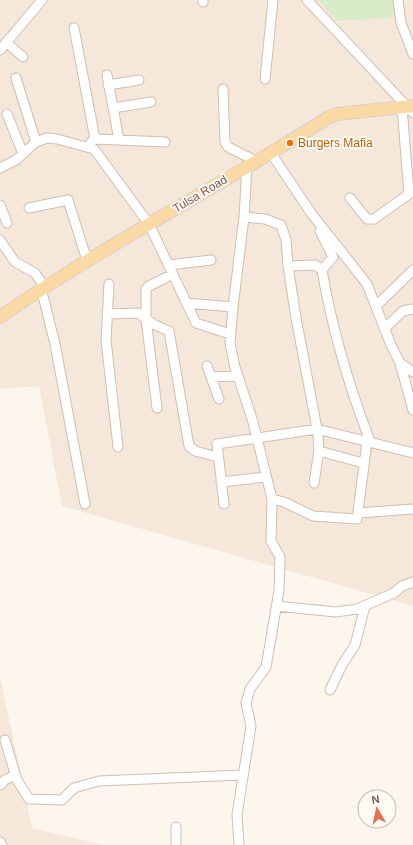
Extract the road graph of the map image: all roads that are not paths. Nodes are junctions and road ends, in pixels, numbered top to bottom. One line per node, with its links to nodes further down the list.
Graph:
1 (42, 0): 6 (street)
2 (274, 0): 11 (street)
3 (307, 0): 17 (street)
4 (398, 0): 7 (street)
5 (74, 28): 19 (street)
6 (3, 46): 8 (street)
7 (413, 54)
8 (24, 57)
9 (106, 75): 13 (street)
10 (16, 78): 21 (street)
11 (265, 79)
12 (139, 80): 13 (street)
13 (108, 85): 16 (street)
14 (223, 89): 26 (street)
15 (151, 102): 16 (street)
16 (113, 108): 20 (street)
17 (408, 108): 24 (main road, Tulsa Road); 28 (street)
18 (7, 114): 25 (street)
19 (95, 139): 20 (street); 23 (street)
20 (119, 140): 22 (street)
21 (36, 142): 23 (street); 25 (street)
22 (164, 142)
23 (84, 145): 34 (street)
24 (271, 153): 26 (main road, Tulsa Road); 31 (street)
25 (23, 154): 27 (street)
26 (251, 163): 32 (street); 34 (main road, Tulsa Road)
27 (0, 168)
28 (350, 198)
29 (0, 205): 33 (street)
30 (29, 208): 36 (street)
31 (311, 213): 40 (street); 46 (street)
32 (244, 217): 39 (street); 47 (street)
33 (7, 223)
34 (149, 224): 36 (main road, Tulsa Road); 38 (street)
35 (0, 240): 44 (street)
36 (87, 260): 44 (main road, Tulsa Road)
37 (211, 260): 38 (street)
38 (169, 265): 42 (street)
39 (288, 266): 40 (street); 62 (street)
40 (322, 270): 64 (street)
41 (412, 270): 46 (street)
42 (173, 274): 45 (street); 51 (street)
43 (109, 284): 49 (street)
44 (43, 287): 50 (main road, Tulsa Road); 74 (street)
45 (186, 303): 47 (street); 53 (street)
46 (376, 306): 52 (street)
47 (233, 307): 53 (street)
48 (413, 309): 52 (street)
49 (108, 314): 51 (street); 65 (street)
50 (0, 316)
51 (146, 319): 60 (street); 68 (street)
52 (384, 329): 54 (street)
53 (230, 334): 58 (street)
54 (400, 363): 56 (street); 61 (street)
55 (207, 366): 57 (street)
56 (413, 372)
57 (211, 376): 58 (street); 59 (street)
58 (238, 376): 63 (street)
59 (219, 399)
60 (157, 408)
61 (413, 410)
62 (318, 429): 63 (street); 64 (street); 66 (street)
63 (257, 438): 68 (street); 70 (street)
64 (368, 442): 67 (street); 69 (street)
65 (118, 447)
66 (319, 451): 69 (street); 72 (street)
67 (413, 453)
68 (218, 457): 71 (street)
69 (363, 463): 77 (street)
70 (266, 477): 71 (street); 73 (street)
71 (221, 482): 75 (street)
72 (314, 483)
73 (272, 499): 77 (street); 79 (street)
74 (85, 504)
75 (224, 504)
76 (413, 509): 77 (street)
77 (358, 513)
78 (413, 582): 80 (street)
79 (276, 606): 80 (street); 84 (street)
80 (365, 606): 81 (street)
81 (330, 690)
82 (5, 740): 83 (street)
83 (15, 775): 84 (street); 85 (street)
84 (243, 775): 90 (street)
85 (0, 785)
86 (176, 827): 89 (street)
87 (0, 842): 88 (street)
88 (2, 845)
89 (176, 845)
90 (239, 845)

